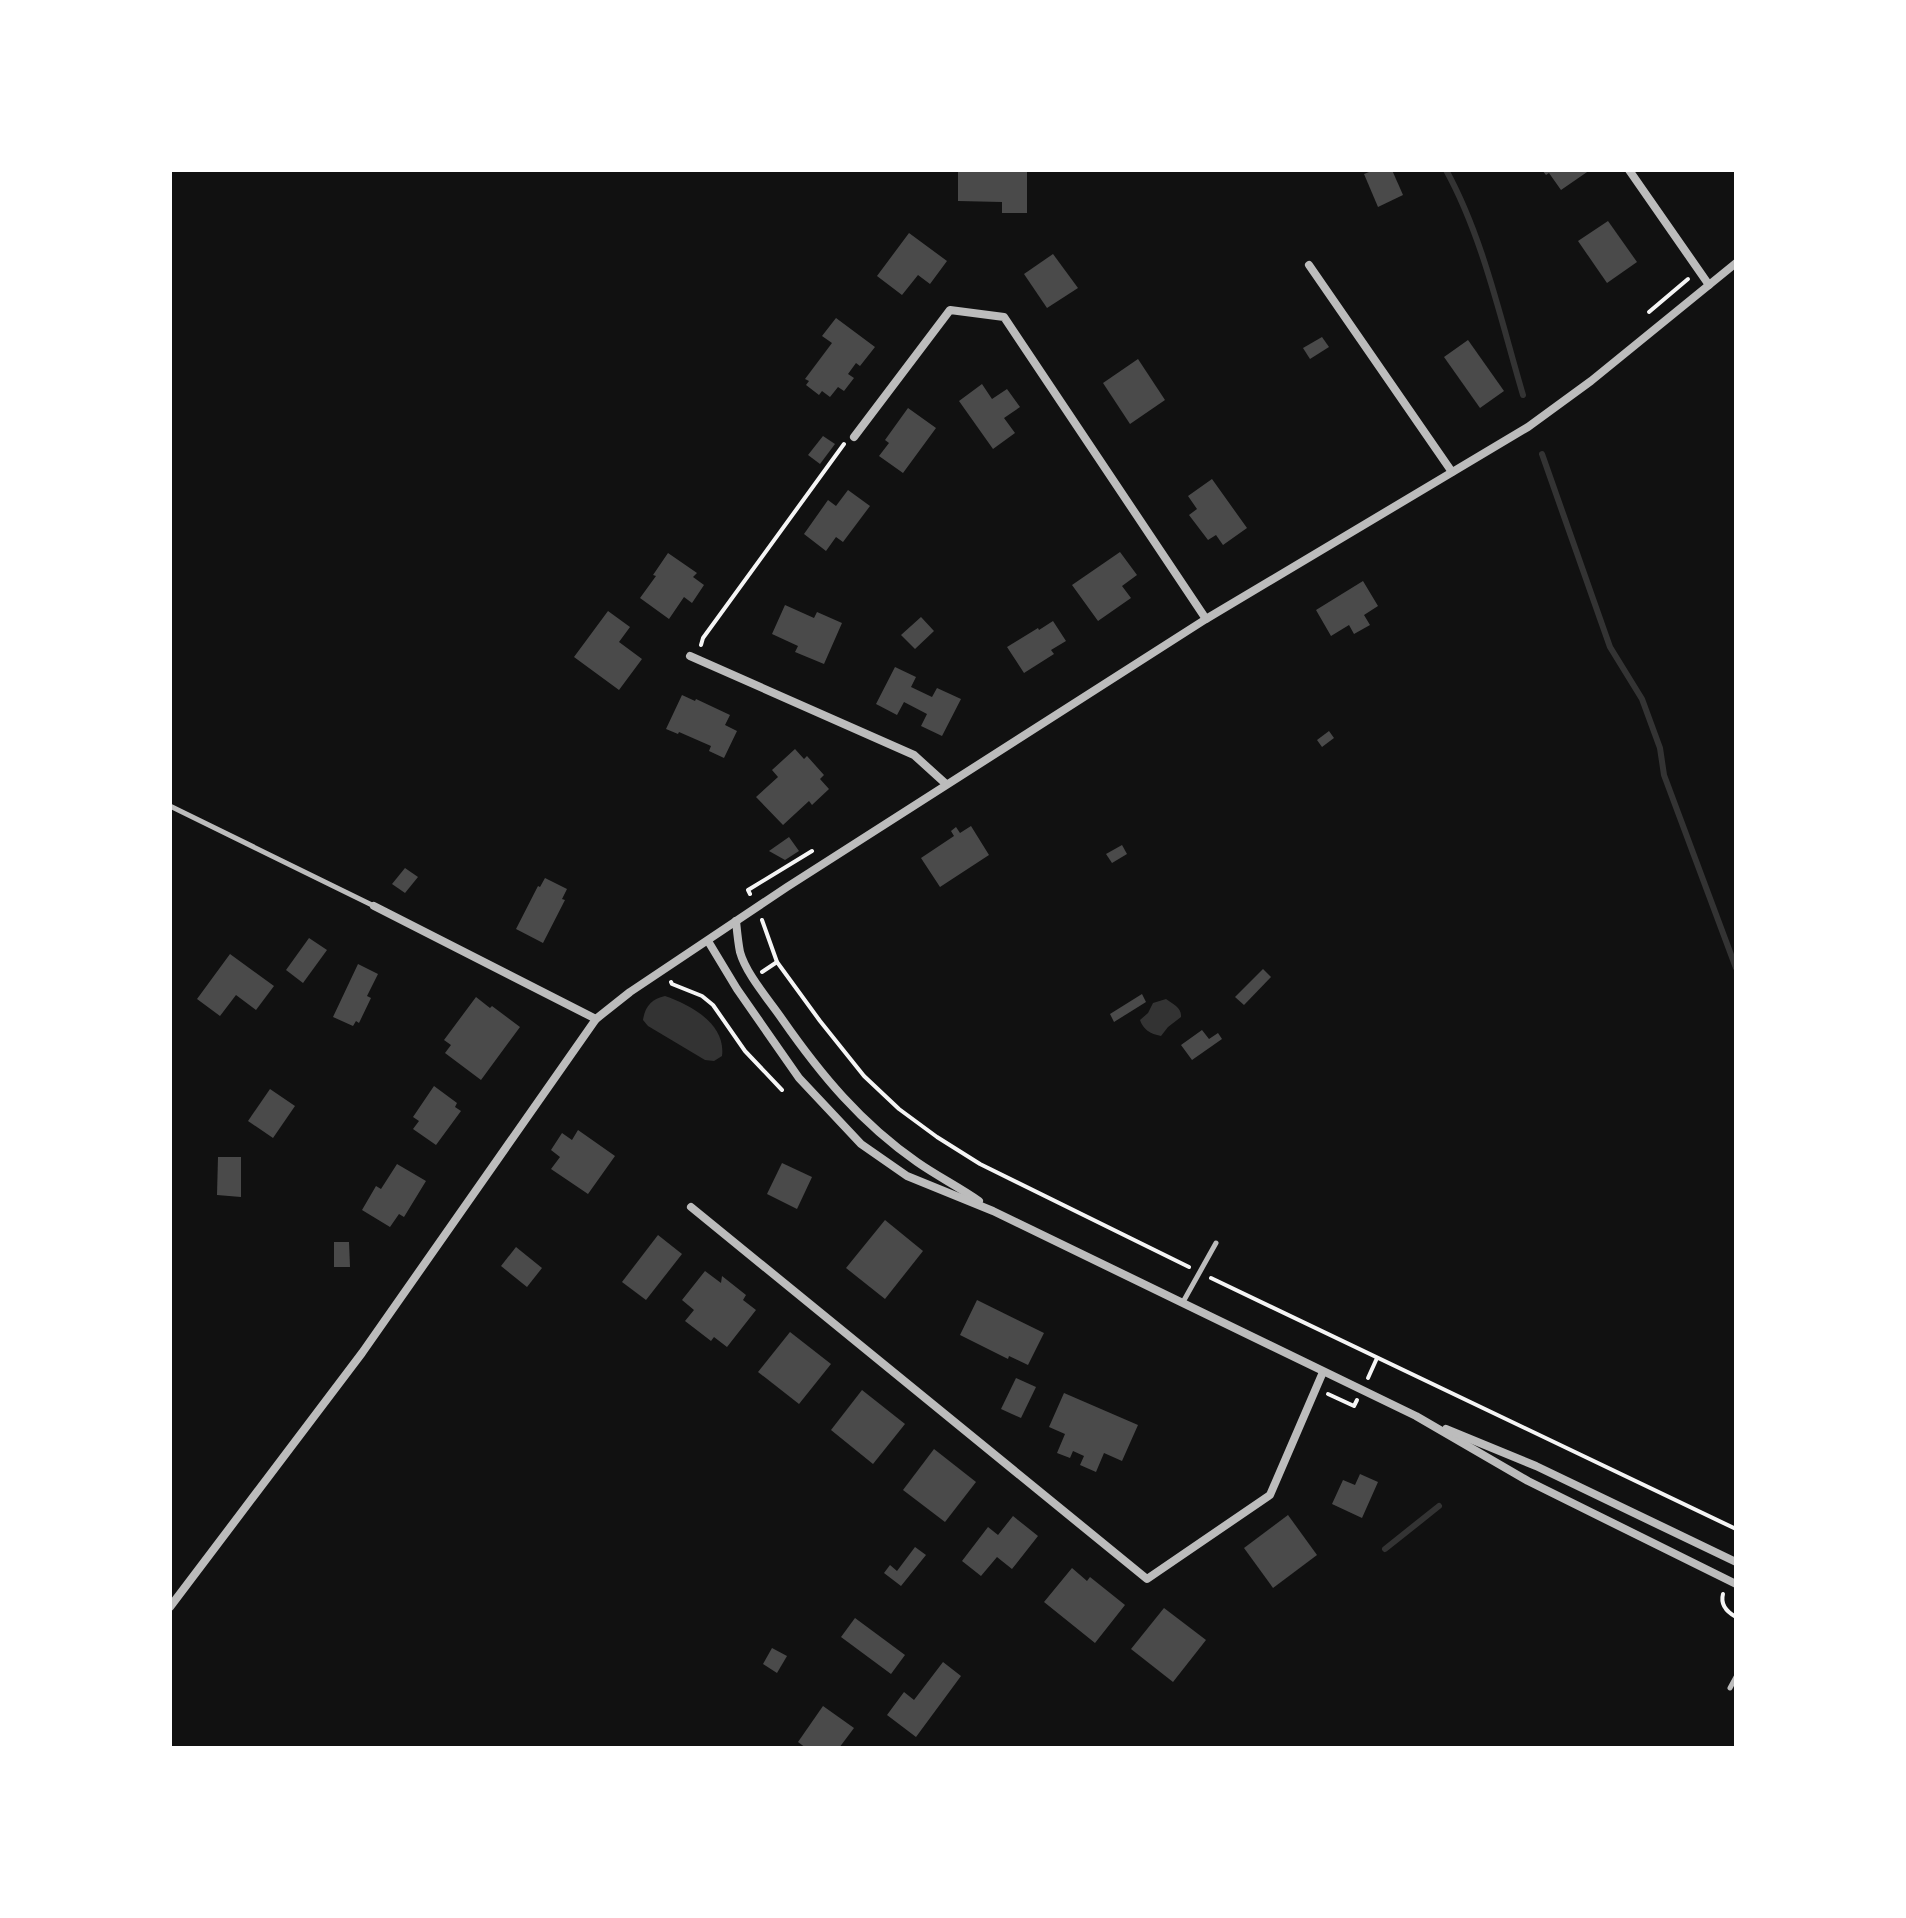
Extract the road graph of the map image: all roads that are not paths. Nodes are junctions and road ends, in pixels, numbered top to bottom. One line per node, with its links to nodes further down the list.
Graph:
1 (1629, 170): 4 (street)
2 (1736, 263): 4 (street)
3 (1309, 265): 6 (street)
4 (1709, 285): 6 (street)
5 (854, 437): 7 (street)
6 (1452, 472): 7 (street)
7 (1206, 619): 9 (street)
8 (693, 658): 9 (street)
9 (946, 784): 12 (street)
10 (170, 806): 11 (lane)
11 (374, 906): 14 (street)
12 (736, 921): 13 (street); 16 (street)
13 (708, 941): 14 (street); 16 (street)
14 (596, 1019): 23 (street)
15 (691, 1207): 19 (street)
16 (993, 1211): 18 (street)
17 (1216, 1243): 18 (lane)
18 (1183, 1302): 19 (street)
19 (1323, 1372): 20 (street)
20 (1416, 1416): 21 (street); 22 (street)
21 (1736, 1562)
22 (1736, 1584)
23 (170, 1607)
24 (1736, 1677): 25 (lane)
25 (1730, 1688)

